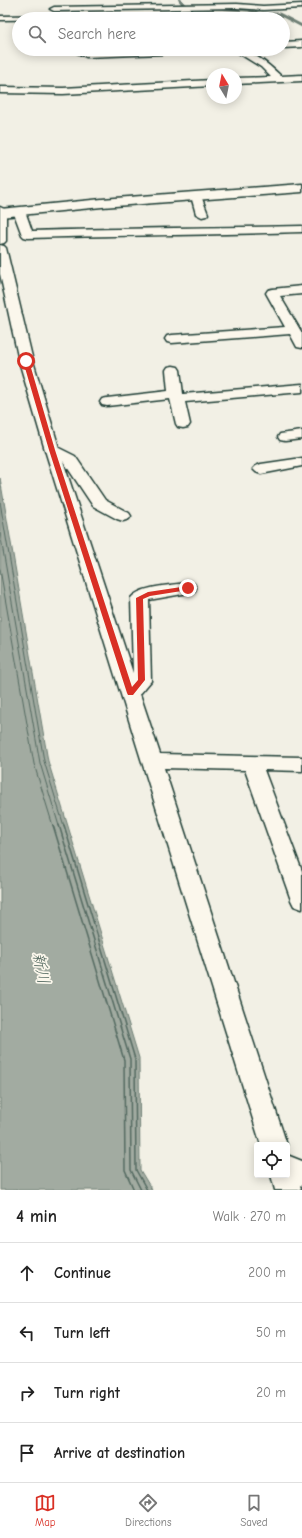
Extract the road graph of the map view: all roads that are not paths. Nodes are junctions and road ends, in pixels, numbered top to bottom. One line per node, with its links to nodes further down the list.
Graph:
1 (189, 5): 2 (street)
2 (302, 6)
3 (54, 9): 4 (street); 5 (street)
4 (36, 12)
5 (121, 12)
6 (12, 16): 7 (street)
7 (0, 18)
8 (302, 44): 9 (street)
9 (290, 45)
10 (127, 56): 12 (street)
11 (248, 56): 14 (street)
12 (130, 63)
13 (302, 78): 14 (street)
14 (280, 79): 15 (street)
15 (242, 81)
16 (206, 82): 17 (street)
17 (0, 90)
18 (302, 188): 19 (street)
19 (196, 196): 20 (street); 22 (street)
20 (19, 211): 21 (street); 25 (street)
21 (0, 212): 26 (street)
22 (202, 214)
23 (265, 217): 25 (street)
24 (302, 228): 25 (street)
25 (271, 230)
26 (0, 241)
27 (0, 248): 40 (street)
28 (302, 290): 30 (street)
29 (302, 316): 30 (street)
30 (286, 318): 32 (street)
31 (172, 339): 32 (street)
32 (300, 339)
33 (174, 370): 35 (street)
34 (302, 388): 35 (street)
35 (176, 396): 36 (street); 37 (street)
36 (107, 402)
37 (183, 424)
38 (302, 435): 39 (street)
39 (285, 437)
40 (52, 450): 43 (street); 45 (street)
41 (302, 462): 42 (street)
42 (261, 469)
43 (123, 516)
44 (188, 588): 45 (street)
45 (130, 693): 46 (street)
46 (152, 761): 47 (street); 50 (street)
47 (252, 763): 48 (street); 49 (street)
48 (302, 764)
49 (302, 900)
50 (273, 1142)
51 (290, 1168): 52 (street)
52 (302, 1174)
53 (285, 1178): 54 (street)
54 (288, 1190)

